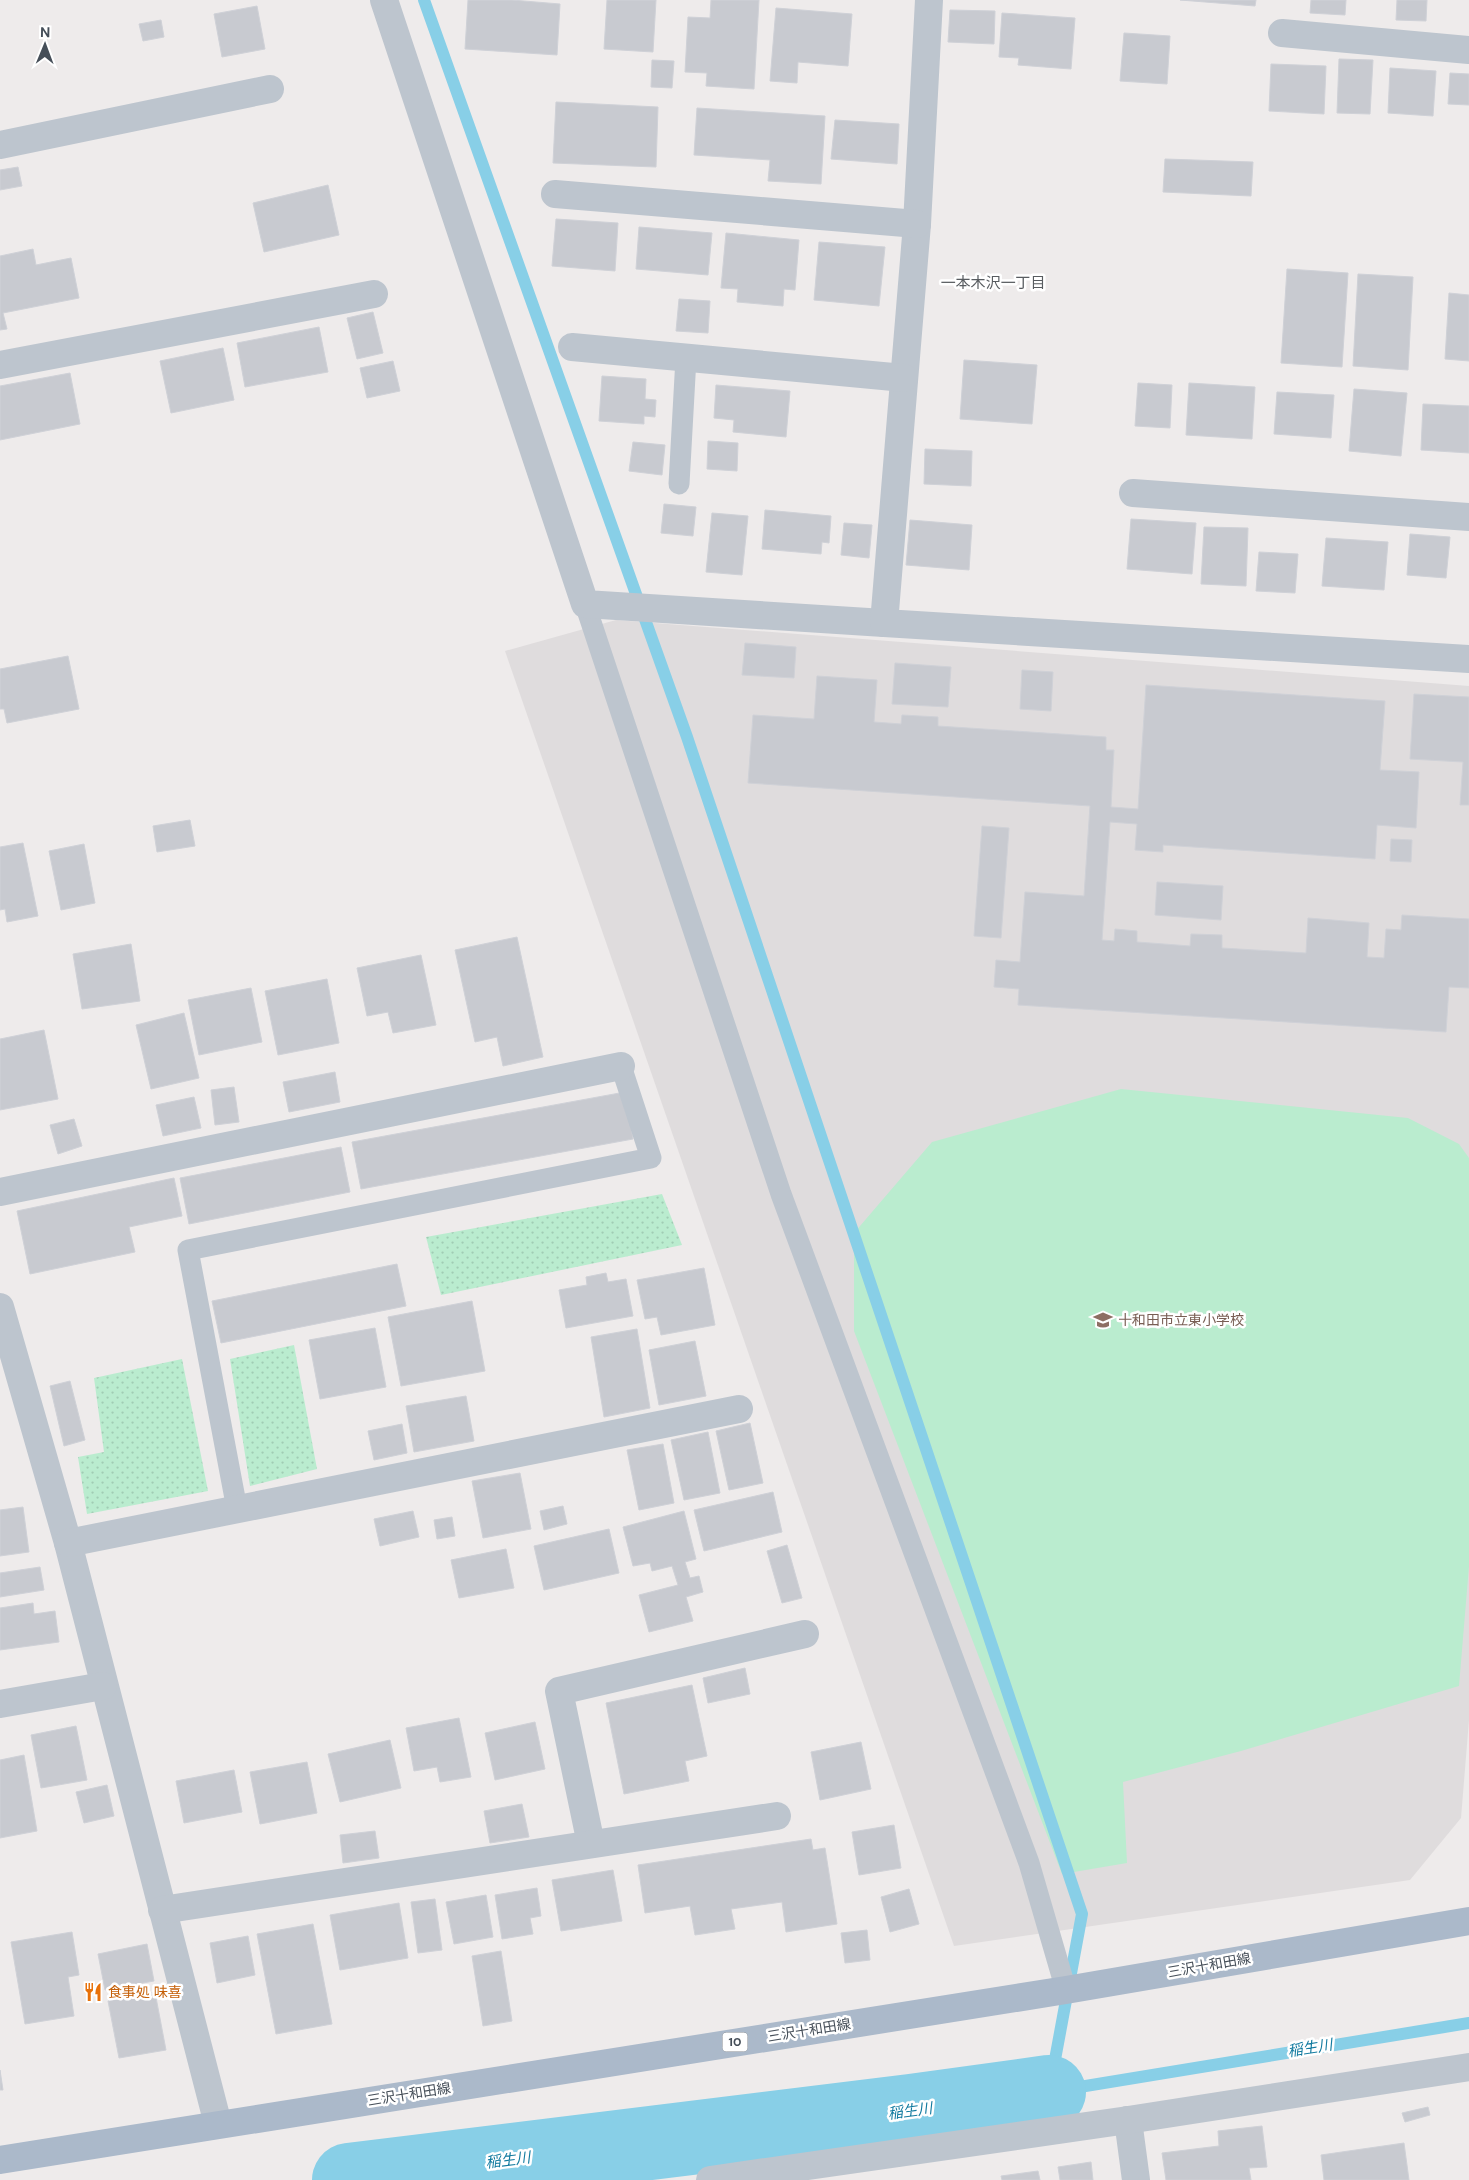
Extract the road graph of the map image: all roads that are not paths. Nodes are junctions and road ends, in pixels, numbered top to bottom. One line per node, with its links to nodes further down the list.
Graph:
1 (384, 0): 17 (street)
2 (929, 0): 8 (street)
3 (1282, 33): 4 (street)
4 (1469, 50)
5 (270, 89): 6 (street)
6 (0, 145)
7 (555, 194): 8 (street)
8 (917, 224): 13 (street)
9 (374, 294): 12 (street)
10 (572, 347): 11 (street)
11 (686, 358): 13 (street); 14 (lane)
12 (0, 364)
13 (904, 378): 18 (street)
14 (679, 484)
15 (1134, 493): 16 (street)
16 (1469, 517)
17 (585, 604): 18 (street); 33 (lane)
18 (884, 623): 19 (street)
19 (1469, 659)
20 (621, 1066): 21 (street); 24 (lane)
21 (0, 1192)
22 (0, 1307): 25 (street)
23 (739, 1409): 24 (street)
24 (237, 1509): 25 (street)
25 (68, 1543): 27 (street)
26 (805, 1634): 30 (street)
27 (103, 1686): 28 (street); 31 (street)
28 (0, 1704)
29 (777, 1816): 30 (street)
30 (590, 1844): 31 (street)
31 (162, 1910): 36 (street)
32 (1469, 1920): 33 (main road, 三沢十和田線 / 10)
33 (1066, 1990): 36 (main road, 三沢十和田線 / 10)
34 (1469, 2067): 35 (street)
35 (1128, 2120): 38 (street); 39 (street)
36 (218, 2124): 37 (main road, 三沢十和田線 / 10)
37 (0, 2160)
38 (711, 2180)
39 (1136, 2180)

